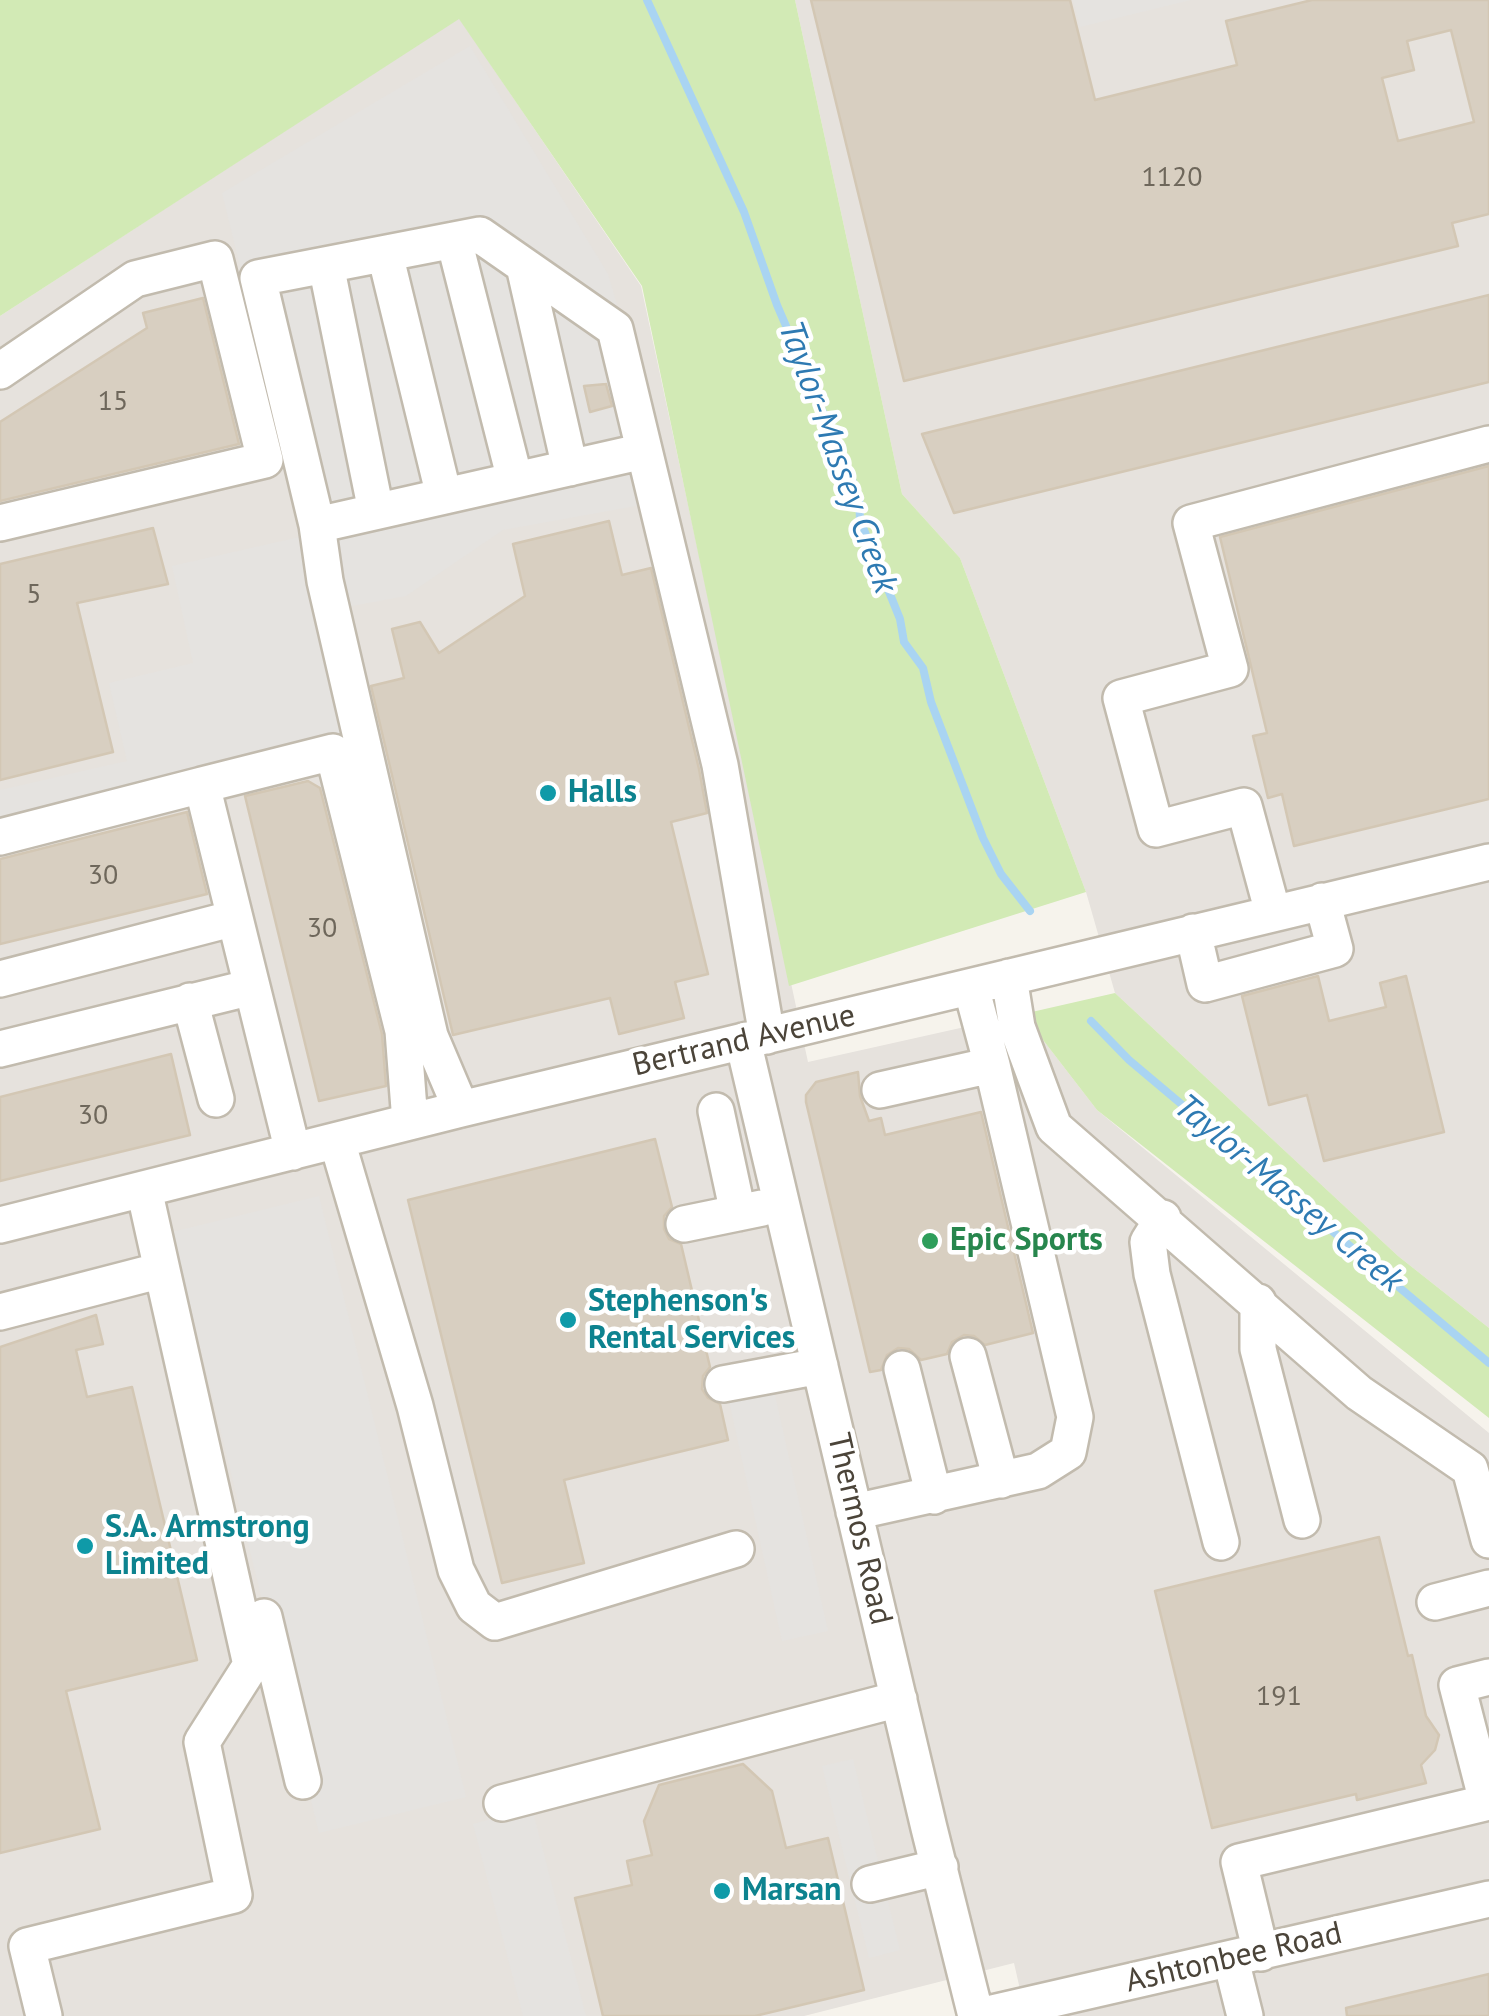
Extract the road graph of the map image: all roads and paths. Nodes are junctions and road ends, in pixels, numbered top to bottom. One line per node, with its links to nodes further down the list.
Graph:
1 (454, 240): 2 (street); 4 (street, Thermos Road); 9 (street)
2 (385, 254): 3 (street); 10 (street)
3 (326, 265): 11 (street); 13 (street)
4 (524, 266): 7 (street, Thermos Road); 8 (street)
5 (0, 371): 12 (street)
6 (1489, 444): 18 (street)
7 (644, 452): 8 (street); 26 (street, Thermos Road)
8 (570, 468): 9 (street)
9 (515, 480): 10 (street)
10 (444, 496): 11 (street)
11 (376, 511): 13 (street)
12 (0, 523)
13 (317, 525): 31 (street)
14 (202, 786): 15 (street); 19 (street); 33 (street)
15 (0, 837)
16 (1489, 862): 17 (street, Bertrand Avenue)
17 (1322, 901): 18 (street, Bertrand Avenue); 20 (street)
18 (1273, 913): 20 (street, Bertrand Avenue)
19 (234, 918): 22 (street); 24 (street)
20 (1194, 932): 21 (street, Bertrand Avenue)
21 (1009, 976): 23 (street, Bertrand Avenue); 39 (street)
22 (0, 979)
23 (970, 986): 26 (street, Bertrand Avenue); 28 (street)
24 (252, 987): 25 (street); 35 (street)
25 (190, 1001): 27 (street); 30 (street)
26 (755, 1038): 31 (street, Bertrand Avenue); 37 (street, Thermos Road)
27 (0, 1049)
28 (992, 1065): 29 (street); 49 (street)
29 (880, 1090)
30 (216, 1100)
31 (461, 1110): 33 (street, Bertrand Avenue)
32 (716, 1111): 38 (street)
33 (410, 1122): 34 (street, Bertrand Avenue)
34 (337, 1141): 35 (street, Bertrand Avenue); 55 (street)
35 (293, 1152): 36 (street, Bertrand Avenue)
36 (144, 1189): 41 (street, Bertrand Avenue); 42 (street)
37 (782, 1204): 38 (street); 46 (street, Thermos Road)
38 (738, 1213): 40 (street)
39 (1162, 1218): 43 (street); 54 (street)
40 (684, 1224)
41 (0, 1225)
42 (162, 1270): 44 (street); 60 (street); 67 (street)
43 (1258, 1302): 52 (street); 53 (street)
44 (0, 1312)
45 (968, 1356): 49 (street)
46 (820, 1366): 48 (street); 51 (street, Thermos Road)
47 (902, 1369): 50 (street)
48 (723, 1384)
49 (1001, 1480): 50 (street)
50 (934, 1496): 51 (street)
51 (854, 1512): 59 (street, Thermos Road)
52 (1302, 1520)
53 (1489, 1540)
54 (1221, 1542)
55 (736, 1549)
56 (1489, 1588): 57 (street)
57 (1435, 1602)
58 (1489, 1677): 61 (street)
59 (898, 1699): 62 (street); 63 (street, Thermos Road)
60 (303, 1781)
61 (1488, 1802): 66 (street)
62 (502, 1803)
63 (940, 1867): 64 (street); 68 (street, Thermos Road)
64 (870, 1884)
65 (1489, 1899): 66 (street, Ashtonbee Road)
66 (1246, 1956): 68 (street, Ashtonbee Road); 69 (street)
67 (44, 2016)
68 (978, 2016)
69 (1246, 2016)

